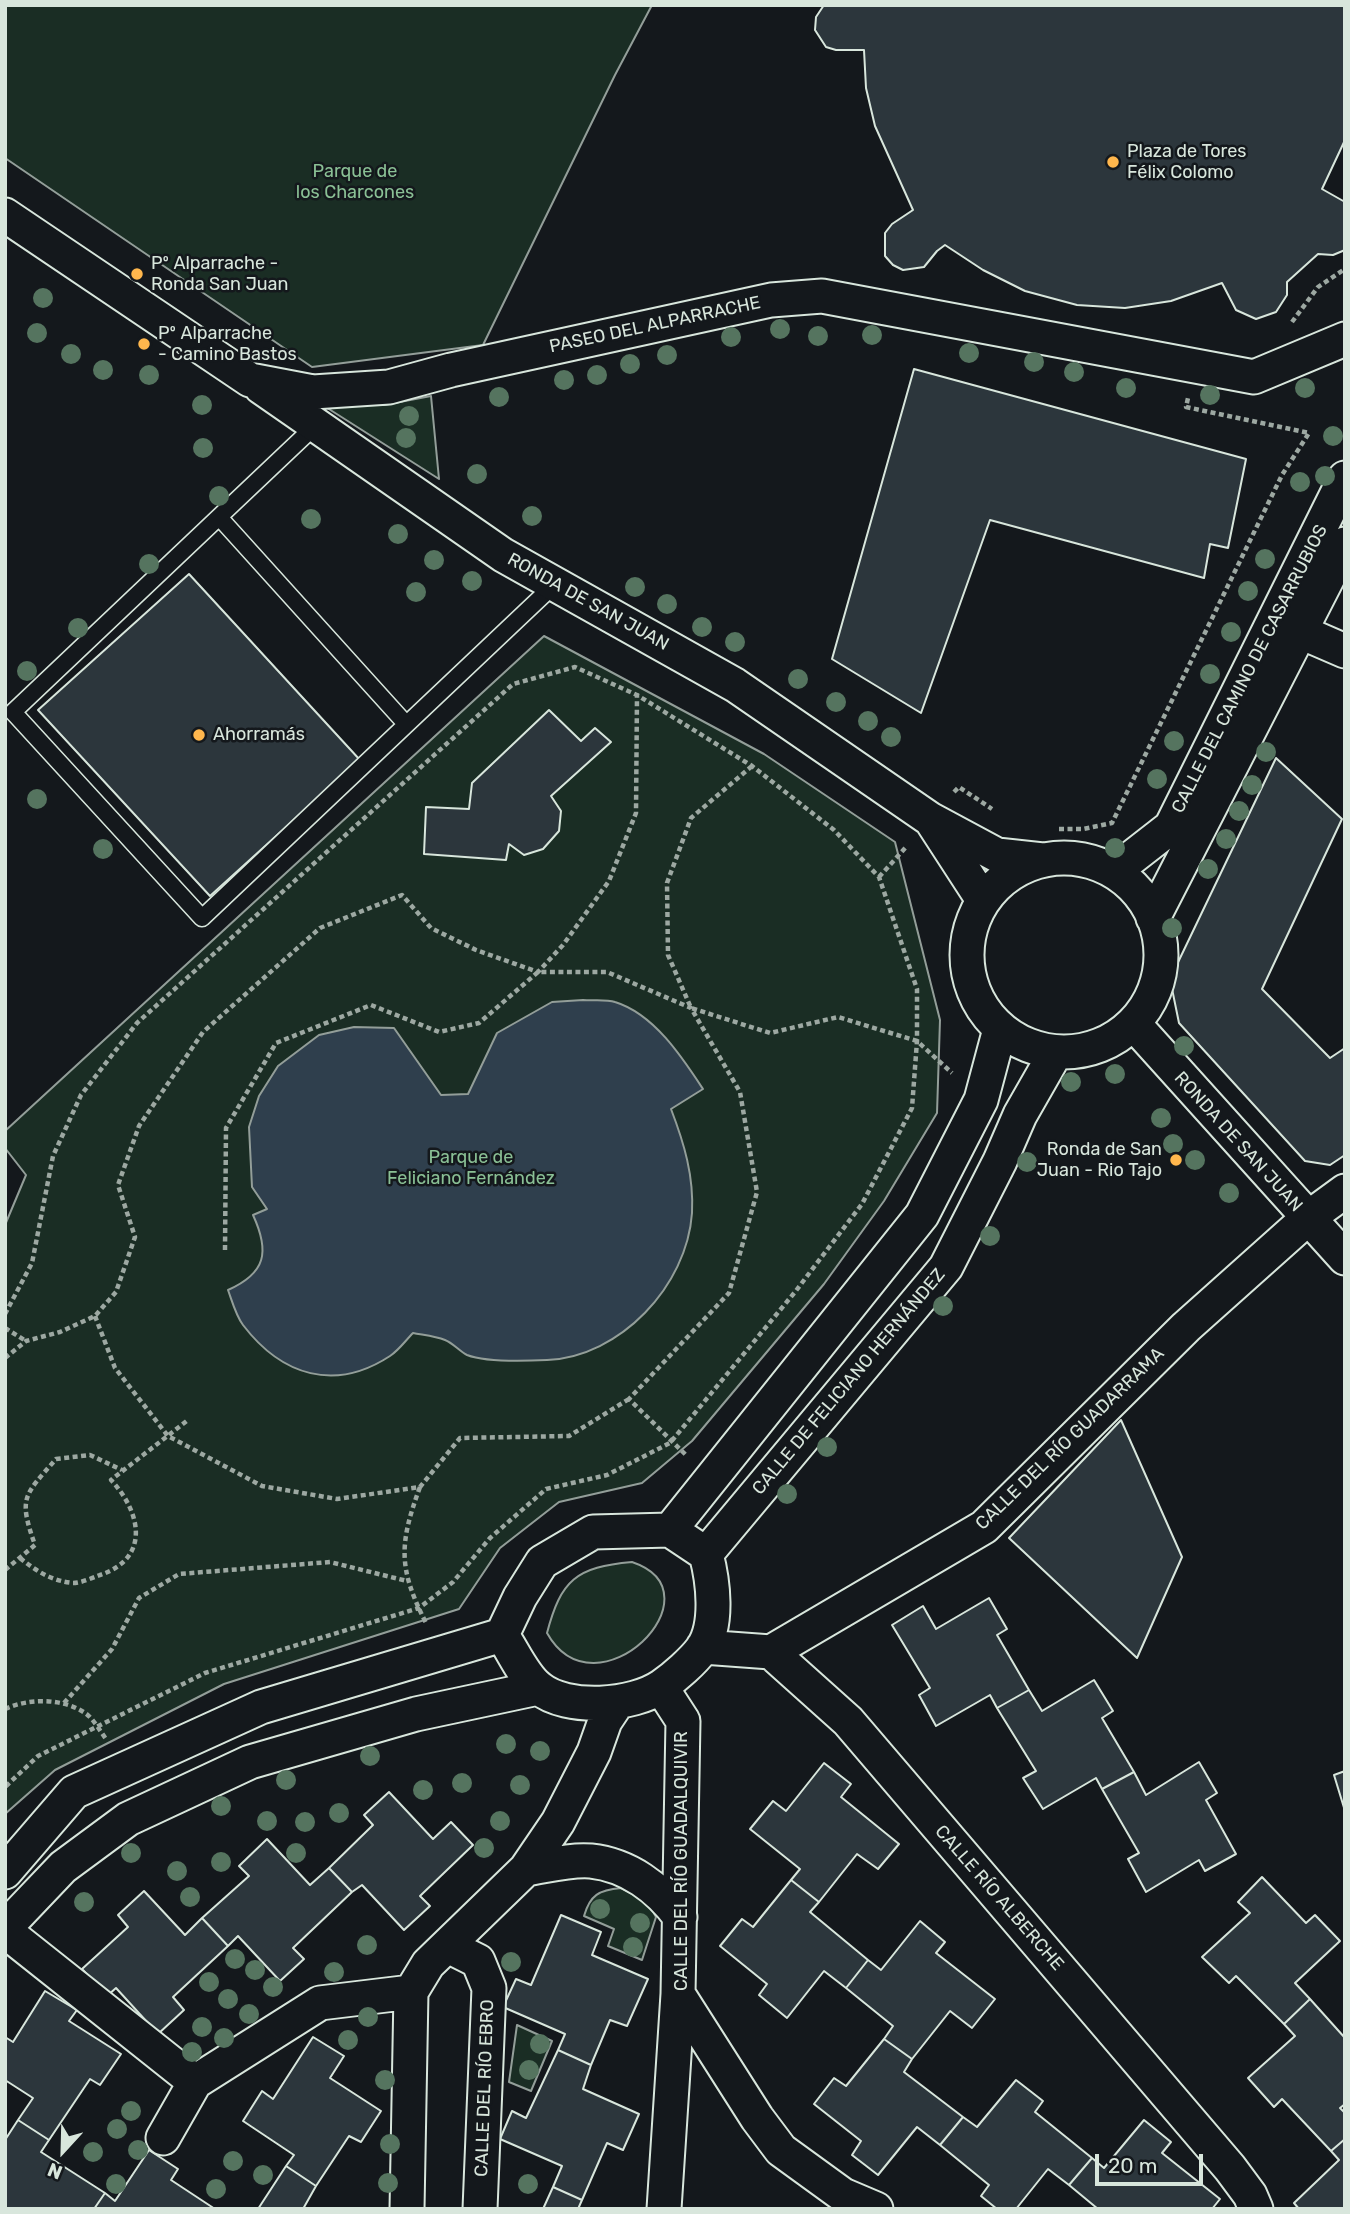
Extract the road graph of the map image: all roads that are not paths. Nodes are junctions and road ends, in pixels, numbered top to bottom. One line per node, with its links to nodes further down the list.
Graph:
1 (5, 215): 4 (street, PASEO DEL ALPARRACHE)
2 (1345, 339): 3 (street); 4 (street, PASEO DEL ALPARRACHE)
3 (1345, 363)
4 (250, 380): 5 (street, RONDA DE SAN JUAN)
5 (316, 425): 7 (lane); 9 (street, RONDA DE SAN JUAN)
6 (1345, 478): 15 (street, CALLE DEL CAMINO DE CASARRUBIOS)
7 (219, 517): 12 (lane); 12 (lane)
8 (1345, 544): 10 (street, CALLE DEL CAMINO DE CASARRUBIOS)
9 (555, 584): 12 (lane); 13 (street, RONDA DE SAN JUAN)
10 (1301, 632): 11 (street); 17 (street, CALLE DEL CAMINO DE CASARRUBIOS)
11 (1345, 651)
12 (406, 724)
13 (930, 819): 14 (street, RONDA DE SAN JUAN); 16 (street, RONDA DE SAN JUAN)
14 (1044, 860): 15 (street); 16 (street)
15 (1107, 868): 17 (street)
16 (983, 900): 19 (street)
17 (1153, 918): 18 (street)
18 (1134, 1024): 20 (street); 22 (street, RONDA DE SAN JUAN)
19 (1000, 1029): 20 (street); 24 (street)
20 (1056, 1052): 25 (street, CALLE DE FELICIANO HERNÁNDEZ)
21 (1345, 1191): 22 (street, CALLE DEL RÍO GUADARRAMA)
22 (1308, 1218): 23 (street, RONDA DE SAN JUAN); 28 (street, CALLE DEL RÍO GUADARRAMA)
23 (1345, 1258)
24 (670, 1530): 25 (street); 26 (street)
25 (706, 1554): 27 (street)
26 (502, 1635): 30 (street); 33 (street)
27 (703, 1647): 28 (street); 29 (street)
28 (771, 1652): 45 (street, CALLE RÍO ALBERCHE)
29 (662, 1687): 31 (street); 34 (street, CALLE DEL RÍO GUADALQUIVIR)
30 (538, 1688): 31 (street); 35 (street)
31 (617, 1703): 32 (street)
32 (526, 1869): 34 (street); 36 (street)
33 (5, 1872)
34 (680, 1917): 38 (street, CALLE DEL RÍO GUADALQUIVIR)
35 (5, 1930): 39 (street)
36 (448, 1945): 37 (street); 42 (street, CALLE DEL RÍO EBRO)
37 (411, 1992): 39 (street); 41 (street)
38 (678, 1994): 43 (street); 44 (street, CALLE DEL RÍO GUADALQUIVIR)
39 (195, 2082): 40 (street)
40 (163, 2138)
41 (407, 2209)
42 (480, 2209)
43 (664, 2209)
44 (876, 2209)
45 (1256, 2209)

